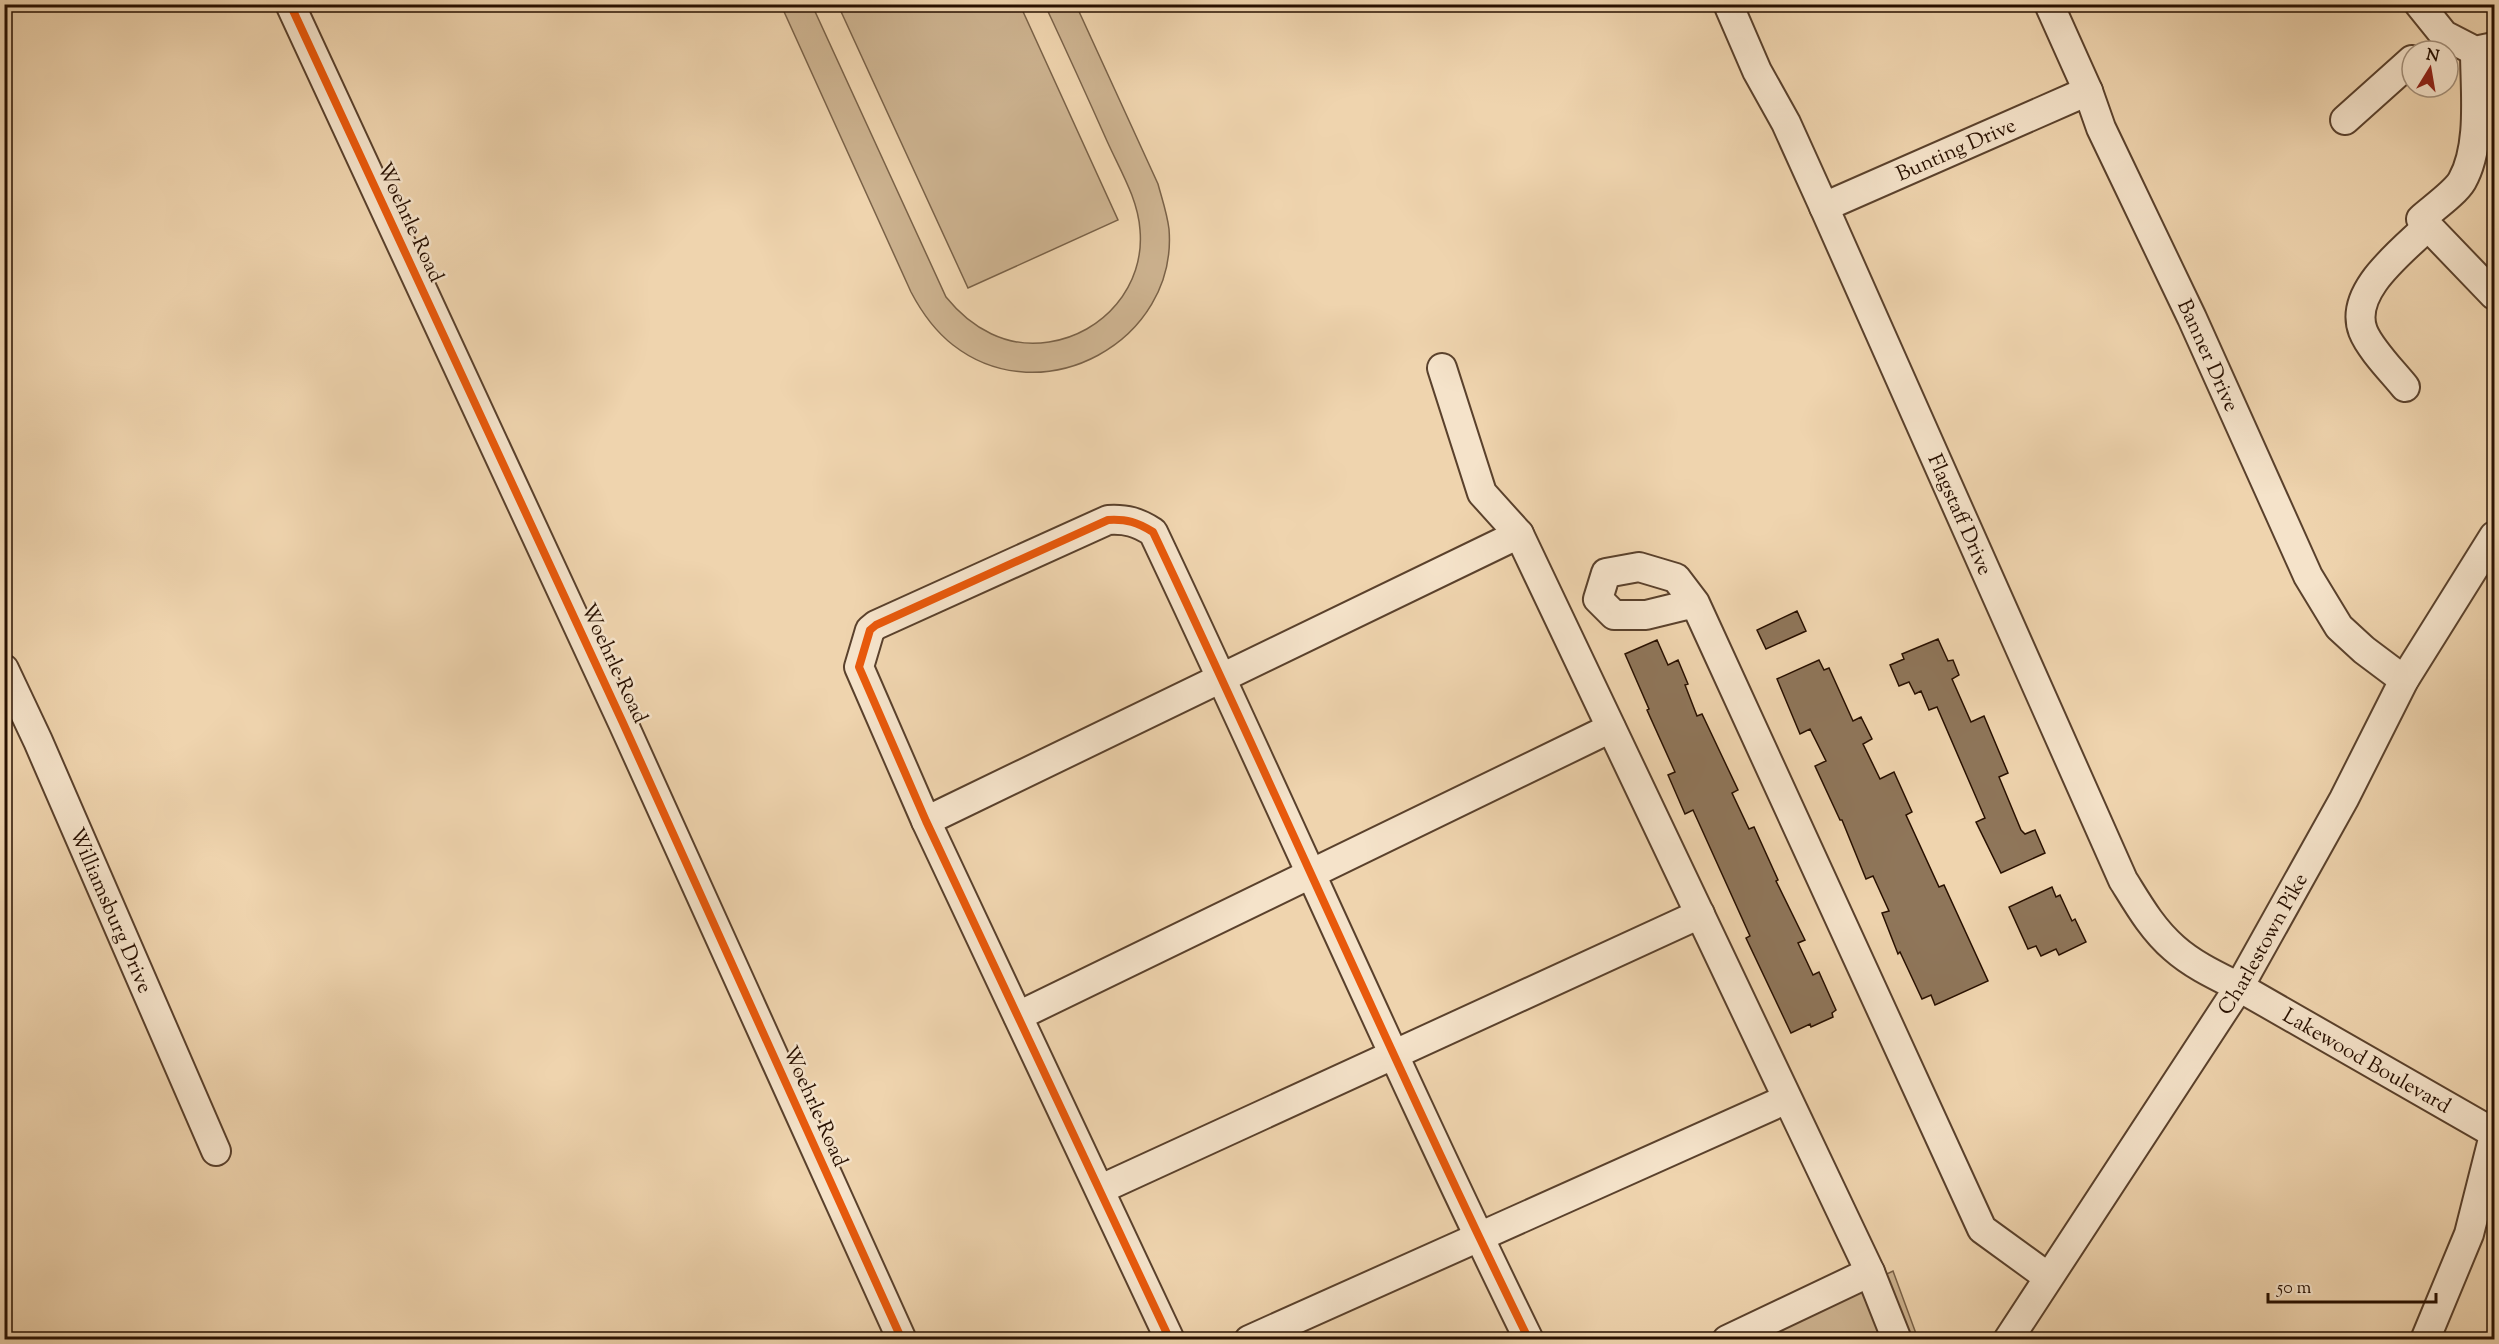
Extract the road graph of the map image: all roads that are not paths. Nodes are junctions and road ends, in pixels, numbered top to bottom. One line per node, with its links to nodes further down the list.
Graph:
1 (290, 4): 37 (street, Woehrle Road)
2 (1728, 4): 12 (street, Flagstaff Drive)
3 (2049, 4): 9 (street, Banner Drive)
4 (2419, 4): 5 (street)
5 (2431, 39)
6 (2460, 46): 7 (street)
7 (2485, 49): 11 (street)
8 (2400, 71): 10 (street)
9 (2088, 91): 12 (street, Bunting Drive); 22 (street, Banner Drive)
10 (2345, 120)
11 (2485, 125): 13 (street)
12 (1824, 207): 27 (street, Flagstaff Drive)
13 (2428, 226): 14 (street); 16 (street)
14 (2494, 295)
15 (1442, 368): 17 (street)
16 (2405, 387)
17 (1519, 534): 21 (street); 23 (street)
18 (2494, 536): 22 (street, Charlestown Pike)
19 (1695, 603): 36 (street)
20 (4, 669): 32 (street, Williamsburg Drive)
21 (1223, 678): 24 (street); 24 (street); 25 (street)
22 (2404, 680): 27 (street, Charlestown Pike)
23 (1611, 728): 25 (street); 26 (street)
24 (926, 821): 28 (street)
25 (1310, 874): 28 (street); 29 (street)
26 (1700, 914): 29 (street); 30 (street)
27 (2239, 987): 31 (street, Lakewood Boulevard); 36 (street, Charlestown Pike)
28 (1018, 1016): 33 (street)
29 (1393, 1055): 33 (street); 34 (street)
30 (1787, 1099): 34 (street); 35 (street)
31 (2494, 1134): 44 (street, Lakewood Boulevard)
32 (216, 1151)
33 (1101, 1189): 38 (street)
34 (1478, 1237): 39 (street); 40 (street)
35 (1870, 1272): 41 (street); 42 (street)
36 (2048, 1277): 43 (street, Charlestown Pike)
37 (902, 1340)
38 (1170, 1340)
39 (1249, 1340)
40 (1529, 1340)
41 (1727, 1340)
42 (1897, 1340)
43 (2008, 1340)
44 (2425, 1340)

